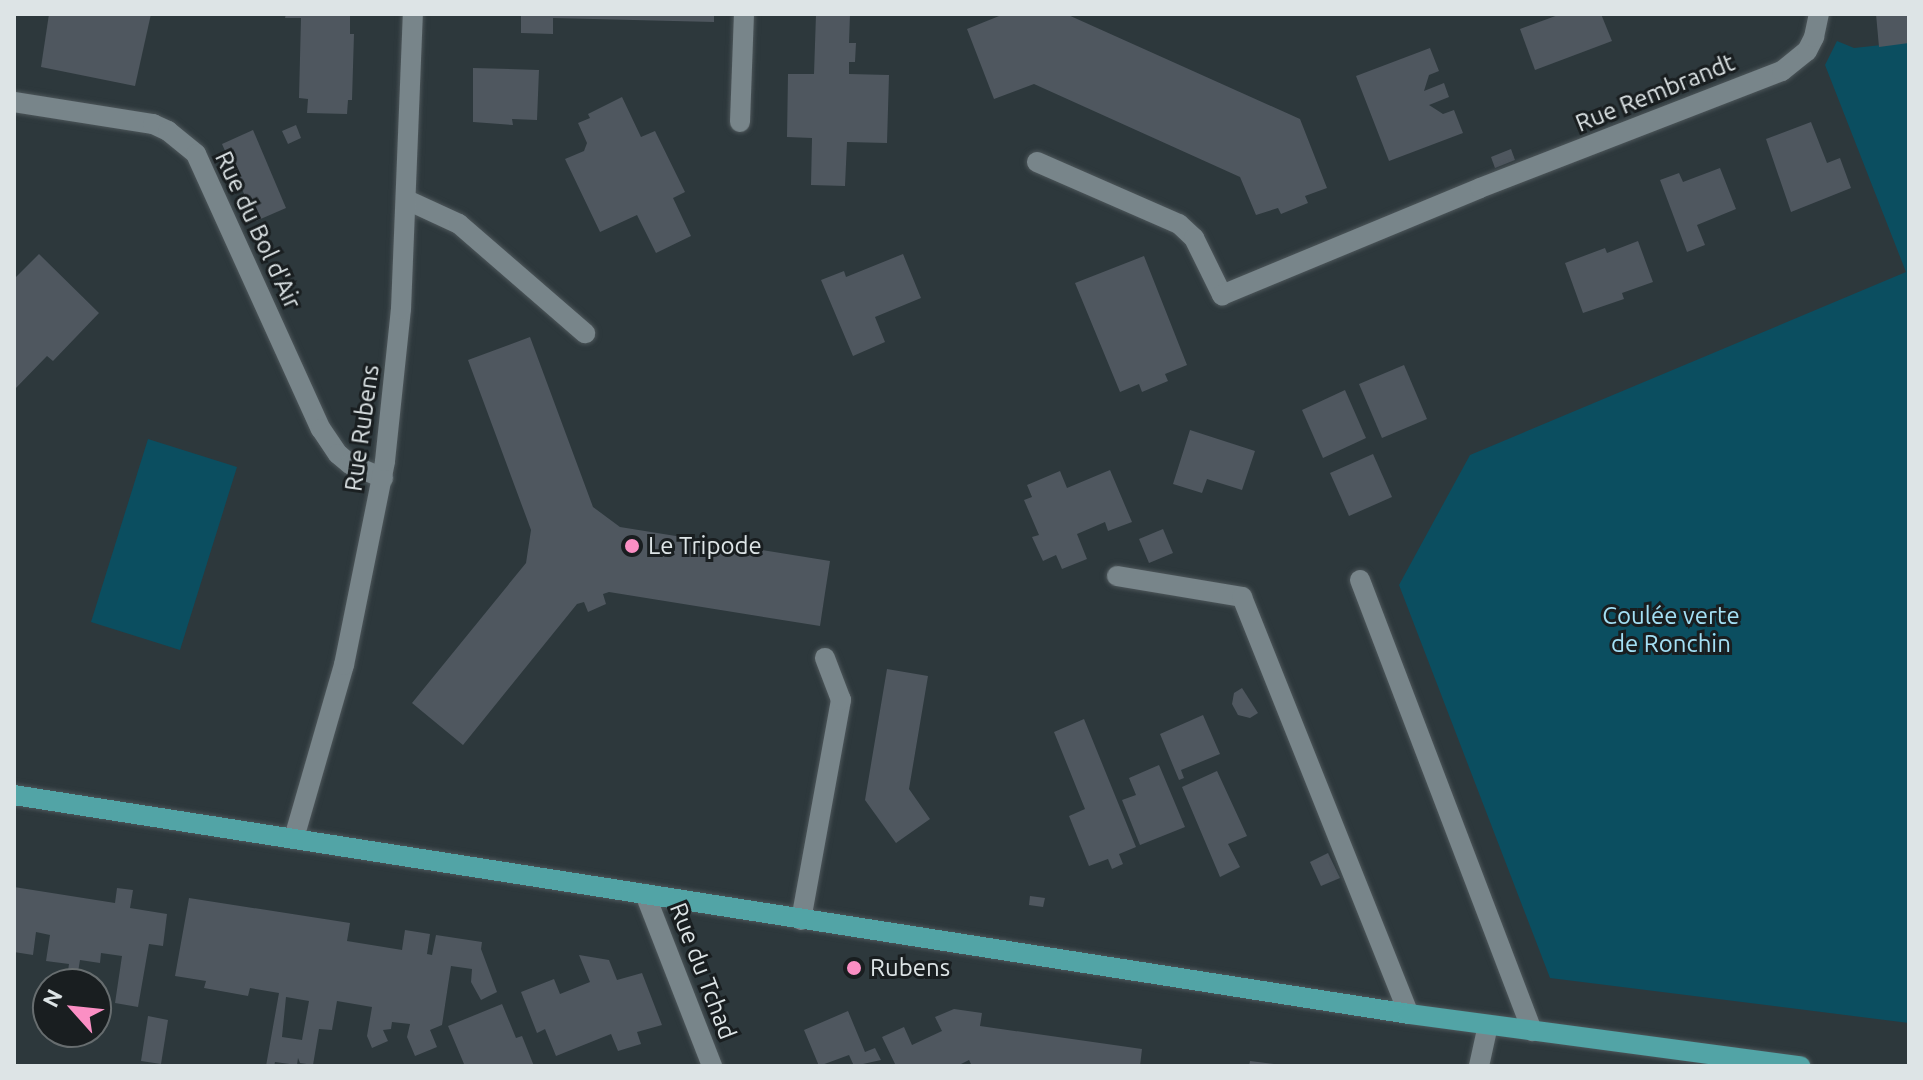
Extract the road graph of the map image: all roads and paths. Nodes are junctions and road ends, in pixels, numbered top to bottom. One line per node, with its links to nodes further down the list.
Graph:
1 (413, 14): 7 (street, Rue Rubens)
2 (744, 14): 5 (street)
3 (1819, 14): 6 (street, Rue Rembrandt)
4 (14, 102): 9 (street, Rue du Bol d'Air)
5 (740, 122)
6 (1037, 162)
7 (407, 200): 8 (street); 9 (street, Rue Rubens)
8 (585, 333)
9 (383, 478): 14 (street, Rue Rubens)
10 (1117, 576): 17 (street)
11 (1360, 580): 19 (street)
12 (825, 658): 16 (street)
13 (14, 795): 14 (main road)
14 (294, 838): 15 (main road)
15 (645, 894): 16 (main road); 20 (street, Rue du Tchad)
16 (801, 920): 17 (main road)
17 (1409, 1014): 18 (main road)
18 (1488, 1025): 19 (main road); 21 (street)
19 (1532, 1031): 22 (main road)
20 (712, 1066)
21 (1479, 1066)
22 (1801, 1066)

